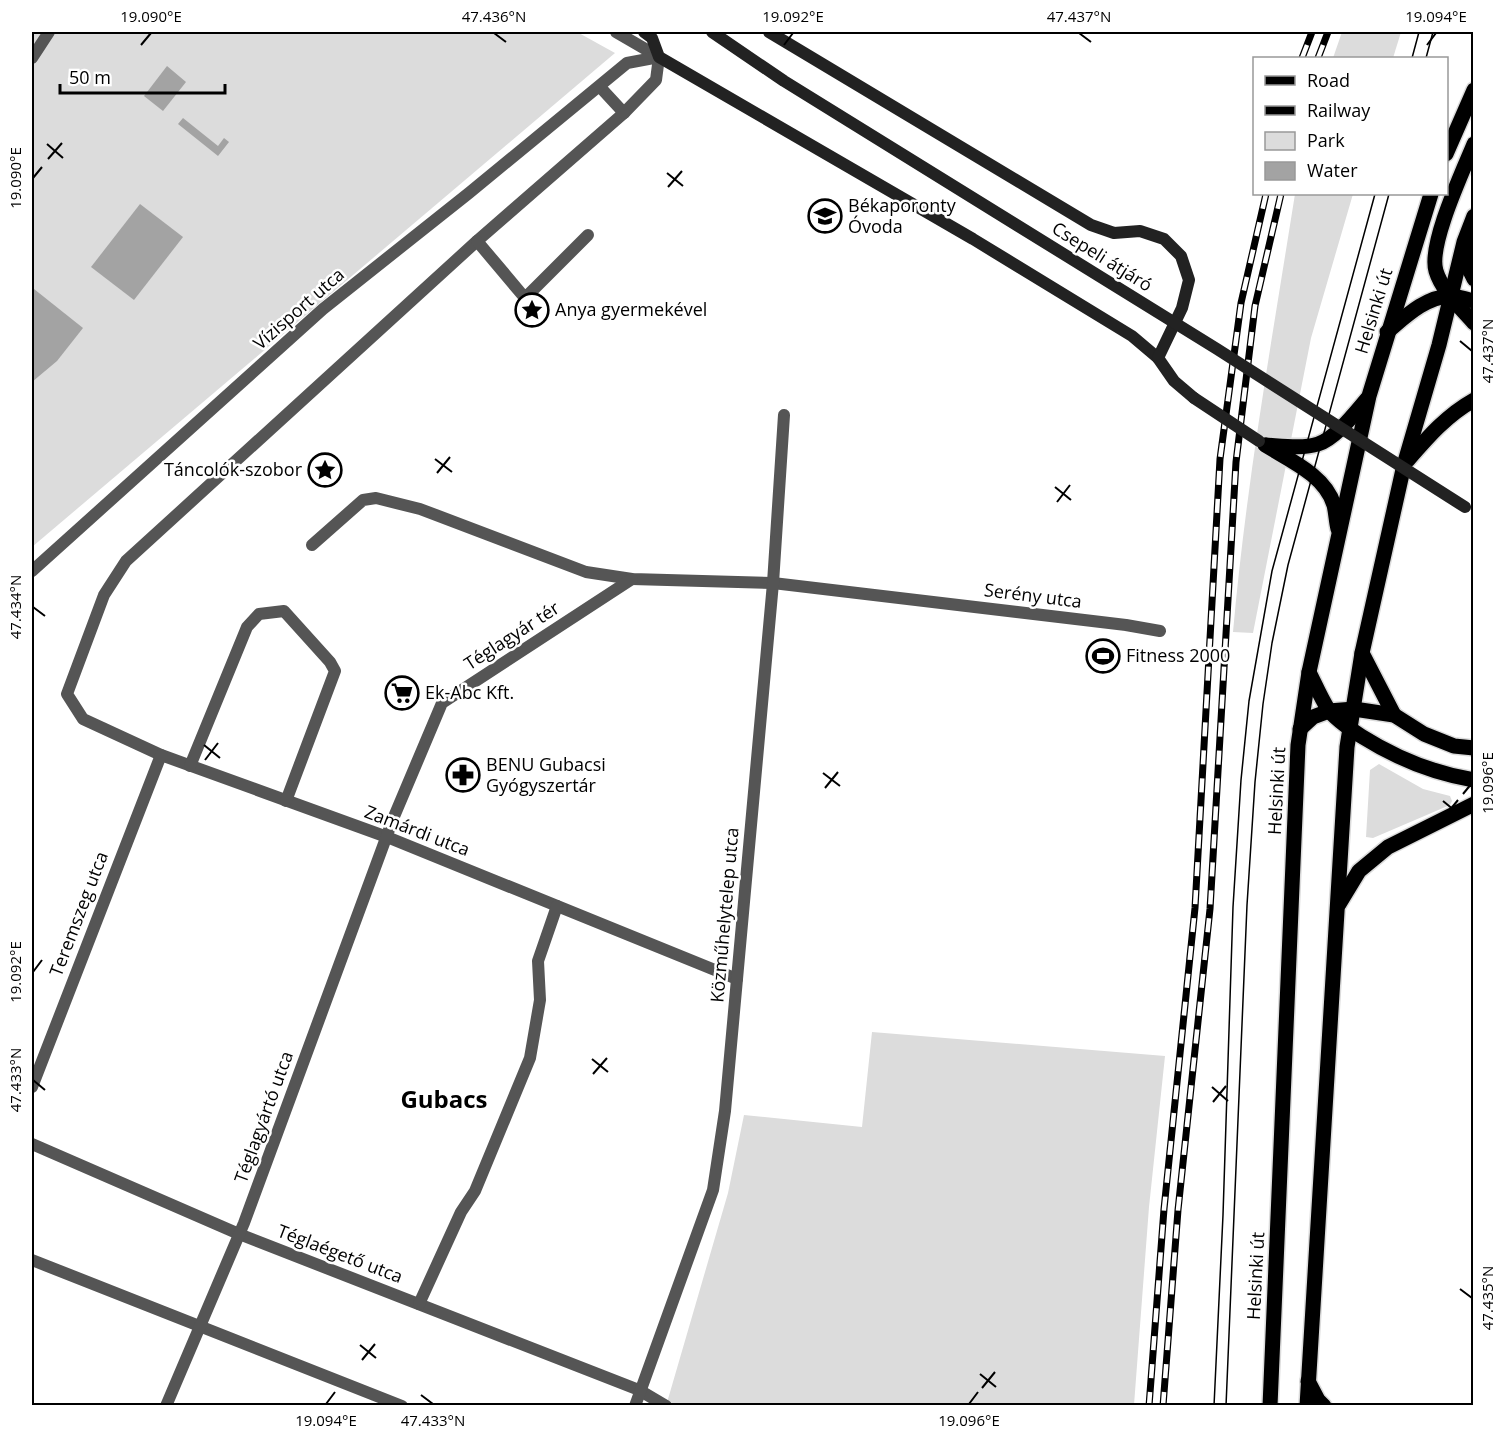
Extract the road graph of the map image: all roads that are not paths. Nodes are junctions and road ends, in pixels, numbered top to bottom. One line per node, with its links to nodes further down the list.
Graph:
1 (49, 32): 7 (street)
2 (616, 32): 6 (street)
3 (644, 32): 6 (main road)
4 (712, 32): 29 (main road, Csepeli átjáró, bridge)
5 (769, 32): 23 (main road)
6 (659, 57): 8 (street, Vízisport utca); 10 (street); 23 (main road)
7 (32, 58)
8 (600, 87): 10 (street); 32 (street, Vízisport utca)
9 (1473, 90): 12 (main road)
10 (624, 113): 16 (street)
11 (1473, 144): 19 (main road)
12 (1448, 149)
13 (1431, 195): 22 (main road, Helsinki út)
14 (1473, 216): 17 (main road)
15 (588, 235): 16 (street)
16 (477, 241): 44 (street, Zamárdi utca)
17 (1464, 242): 18 (main road); 19 (main road)
18 (1473, 279)
19 (1450, 296): 20 (main road); 21 (main road); 22 (main road); 28 (main road)
20 (1473, 302)
21 (1473, 323)
22 (1388, 332): 24 (main road, Helsinki út)
23 (1158, 358): 27 (main road, bridge)
24 (1369, 396): 27 (main road); 30 (main road, Helsinki út)
25 (1473, 400): 28 (main road)
26 (784, 415): 34 (street, Közműhelytelep utca)
27 (1265, 445): 30 (main road)
28 (1404, 465): 36 (main road)
29 (1473, 512)
30 (1339, 537): 37 (main road, Helsinki út)
31 (312, 545): 33 (street)
32 (32, 571)
33 (632, 579): 34 (street); 49 (street, Téglagyár tér)
34 (773, 583): 35 (street, Serény utca); 52 (street, Közműhelytelep utca)
35 (1160, 631)
36 (1362, 653): 38 (main road); 40 (main road)
37 (1309, 672): 39 (main road); 41 (main road, Helsinki út)
38 (1354, 709): 39 (main road); 40 (main road); 42 (main road)
39 (1329, 711): 41 (main road); 42 (main road)
40 (1394, 715): 43 (main road)
41 (1300, 729): 65 (main road, Helsinki út)
42 (1350, 729): 46 (main road); 51 (main road)
43 (1473, 748)
44 (161, 755): 45 (street, Zamárdi utca); 53 (street, Teremszeg utca)
45 (190, 766): 47 (street, Zamárdi utca); 47 (street)
46 (1473, 780)
47 (286, 801): 49 (street, Zamárdi utca)
48 (1473, 804): 51 (main road)
49 (387, 837): 50 (street, Zamárdi utca); 55 (street, Téglagyártó utca)
50 (557, 906): 52 (street, Zamárdi utca); 57 (street)
51 (1338, 907): 59 (main road)
52 (737, 979): 60 (street, Közműhelytelep utca)
53 (32, 1087)
54 (32, 1144): 55 (street, Téglaégető utca)
55 (239, 1234): 57 (street, Téglaégető utca); 58 (street, Téglagyártó utca)
56 (32, 1260): 58 (street)
57 (419, 1304): 60 (street, Téglaégető utca)
58 (201, 1327): 61 (street, Téglagyártó utca); 62 (street)
59 (1308, 1381): 66 (main road); 67 (main road)
60 (639, 1390): 63 (street, Közműhelytelep utca); 64 (street, Téglaégető utca)
61 (166, 1406)
62 (402, 1406)
63 (635, 1406)
64 (666, 1406)
65 (1270, 1406)
66 (1307, 1406)
67 (1323, 1406)

